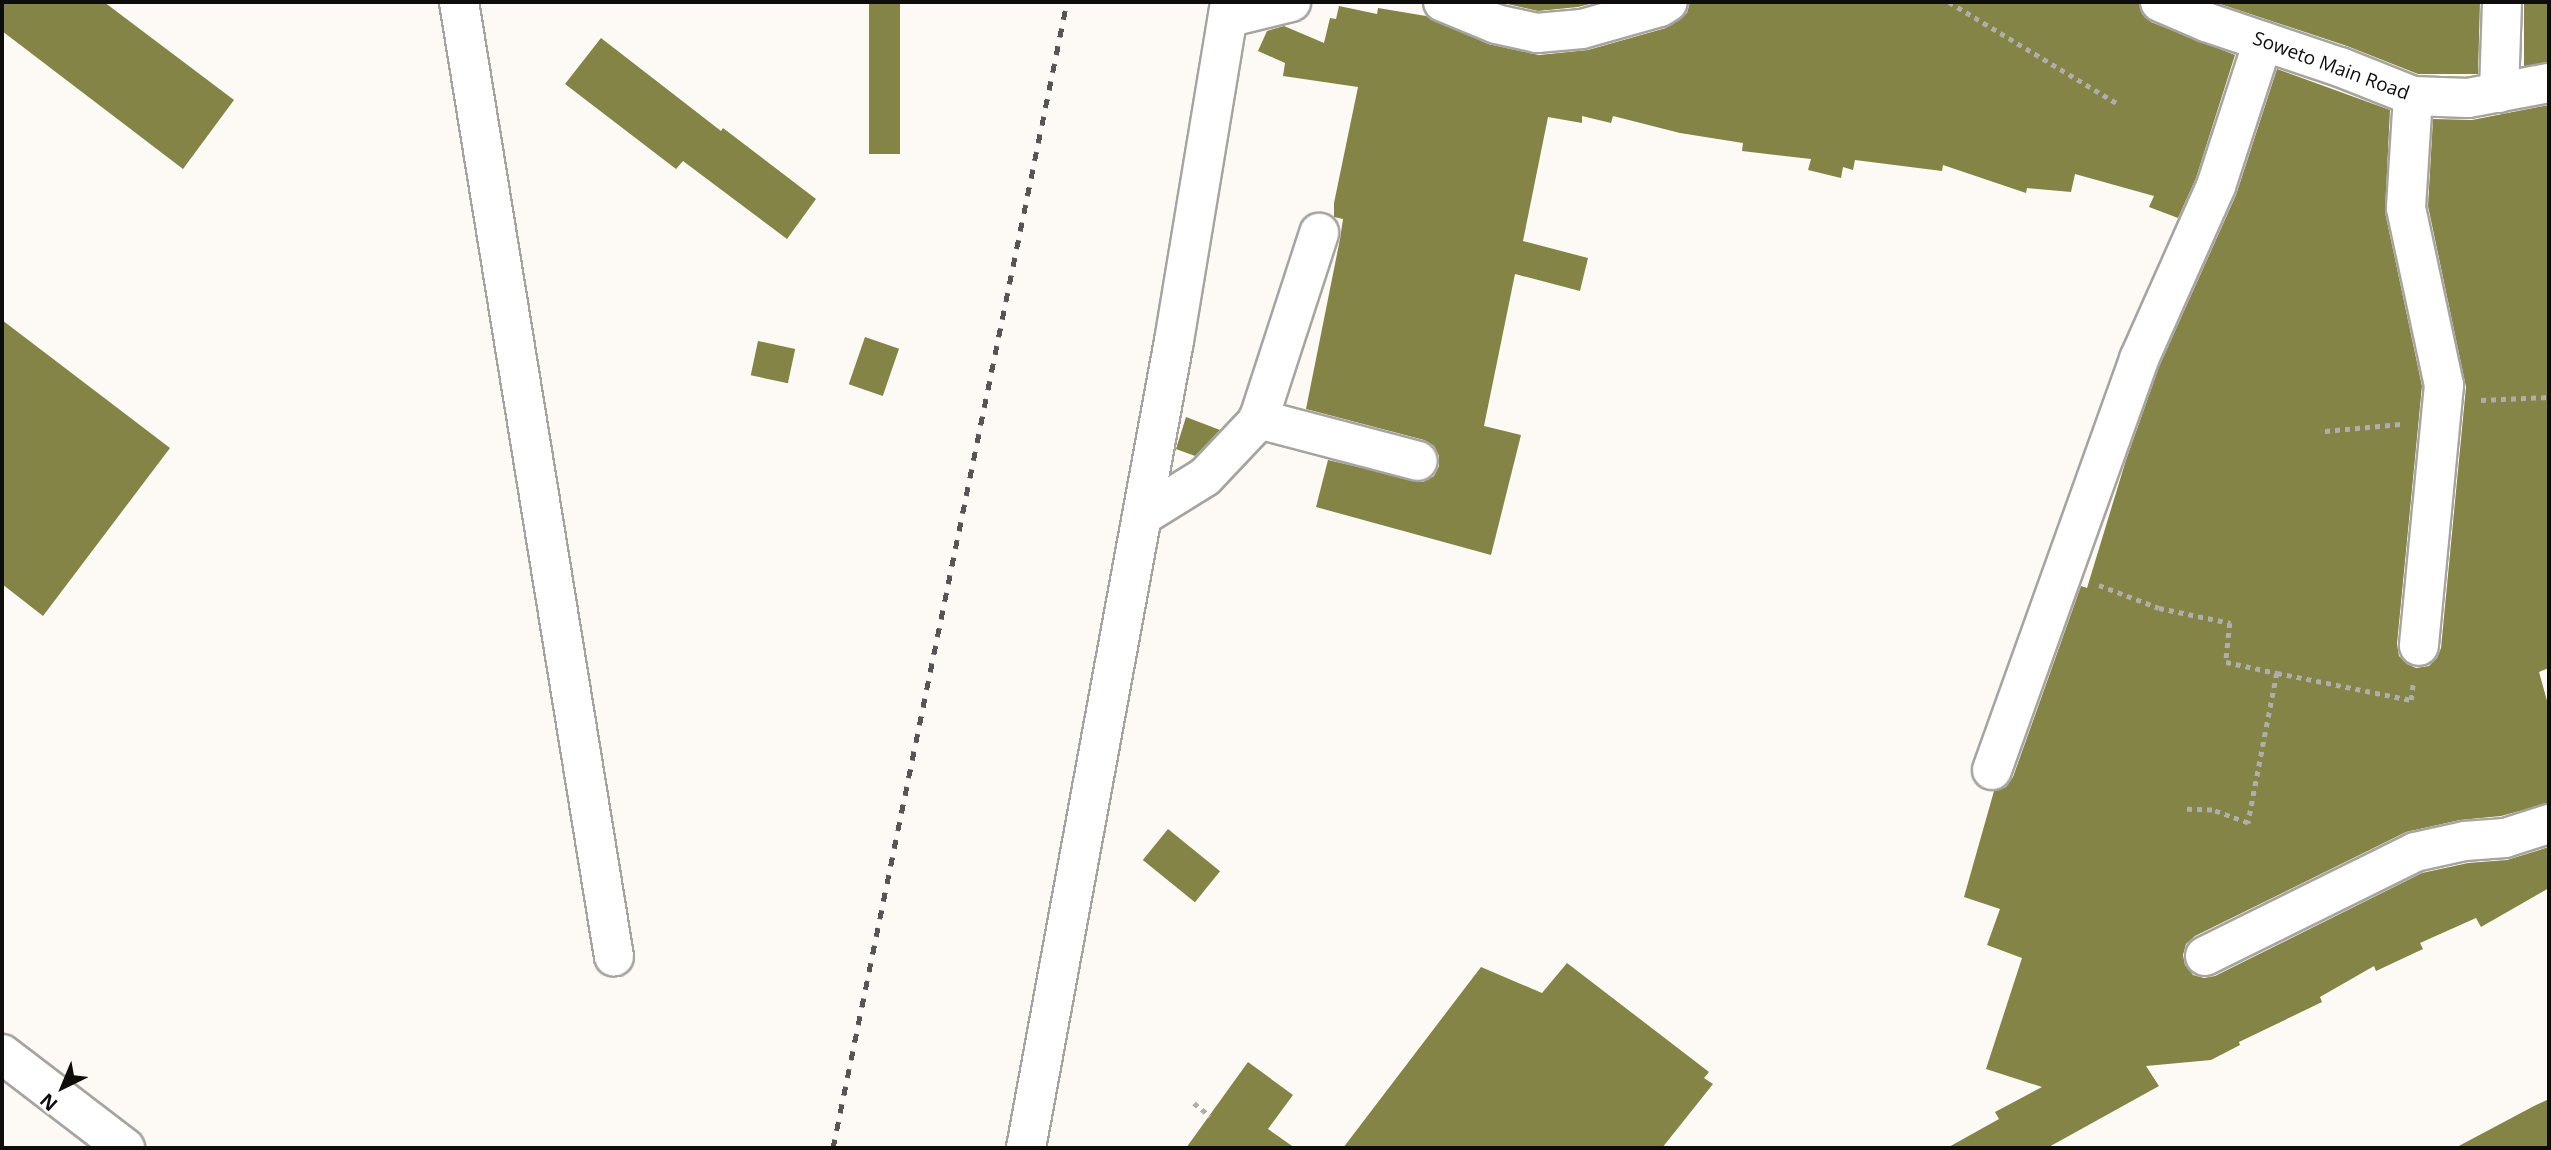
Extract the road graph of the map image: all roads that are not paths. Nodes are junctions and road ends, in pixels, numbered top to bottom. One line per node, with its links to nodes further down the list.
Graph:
1 (459, 2): 20 (street)
2 (1291, 2): 7 (street)
3 (1443, 2): 4 (street)
4 (1668, 2)
5 (2160, 2): 8 (street, Soweto Main Road)
6 (2502, 2): 10 (street)
7 (1230, 9): 15 (street)
8 (2263, 41): 11 (street, Soweto Main Road); 17 (street)
9 (2549, 83): 10 (street, Soweto Main Road)
10 (2499, 93): 11 (street, Soweto Main Road)
11 (2413, 96): 16 (street)
12 (1319, 233): 13 (street)
13 (1258, 419): 14 (street); 15 (street)
14 (1418, 461)
15 (1142, 516): 23 (street)
16 (2419, 646)
17 (1992, 770)
18 (2549, 824): 19 (street)
19 (2206, 956)
20 (614, 957)
21 (2, 1054): 22 (street)
22 (125, 1148)
23 (1027, 1148)

